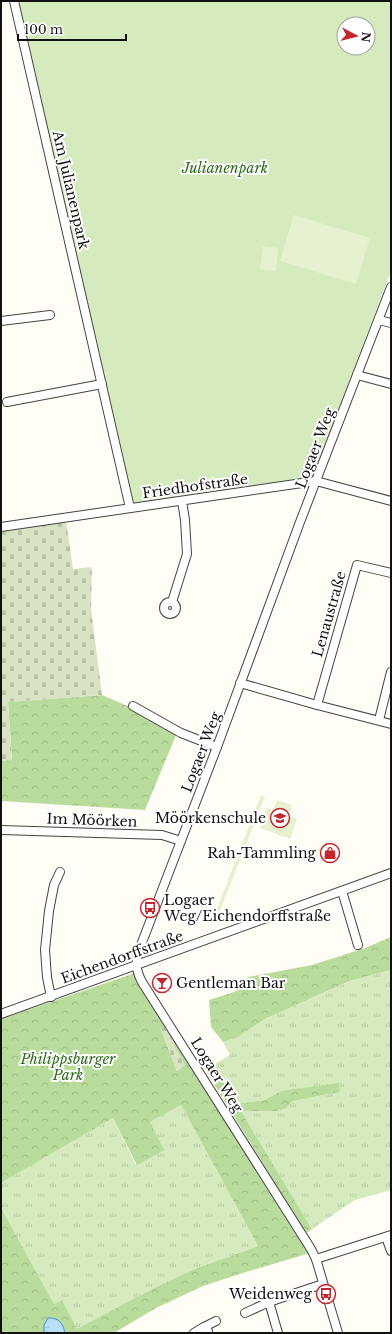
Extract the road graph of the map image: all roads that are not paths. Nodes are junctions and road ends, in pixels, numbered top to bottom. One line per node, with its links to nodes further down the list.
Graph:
1 (14, 1): 8 (street, Am Julianenpark)
2 (391, 287): 4 (street, Logaer Weg)
3 (50, 315): 5 (street)
4 (379, 320): 6 (street); 7 (street, Logaer Weg)
5 (1, 321)
6 (391, 323)
7 (358, 375): 9 (street); 11 (street, Logaer Weg)
8 (102, 384): 10 (street); 14 (street, Am Julianenpark)
9 (391, 384)
10 (7, 402)
11 (316, 481): 12 (street, Friedhofstraße); 13 (street, Friedhofstraße); 19 (street, Logaer Weg)
12 (182, 501): 14 (street, Friedhofstraße); 17 (street)
13 (391, 501)
14 (130, 508): 15 (street, Friedhofstraße)
15 (1, 527)
16 (391, 573): 20 (street, Lenaustraße)
17 (172, 602)
18 (391, 672): 22 (street)
19 (240, 683): 20 (street); 24 (street, Logaer Weg)
20 (317, 704): 22 (street)
21 (133, 706): 24 (street)
22 (379, 720): 23 (street)
23 (391, 724)
24 (217, 747): 26 (street, Logaer Weg)
25 (1, 830): 26 (street, Im Möörken)
26 (181, 841): 31 (street, Logaer Weg)
27 (60, 872): 32 (street)
28 (391, 873): 29 (street, Eichendorffstraße)
29 (342, 891): 30 (street); 31 (street, Eichendorffstraße)
30 (358, 945)
31 (136, 966): 32 (street, Eichendorffstraße); 36 (street, Logaer Weg)
32 (51, 997): 33 (street, Eichendorffstraße)
33 (1, 1014)
34 (389, 1236): 35 (street); 36 (street)
35 (391, 1251)
36 (316, 1259): 37 (street, Logaer Weg)
37 (323, 1284): 38 (street); 44 (street, Logaer Weg)
38 (269, 1302): 39 (street); 43 (street)
39 (246, 1313)
40 (216, 1321): 41 (street)
41 (206, 1330): 42 (street)
42 (195, 1333)
43 (278, 1333)
44 (338, 1333)

